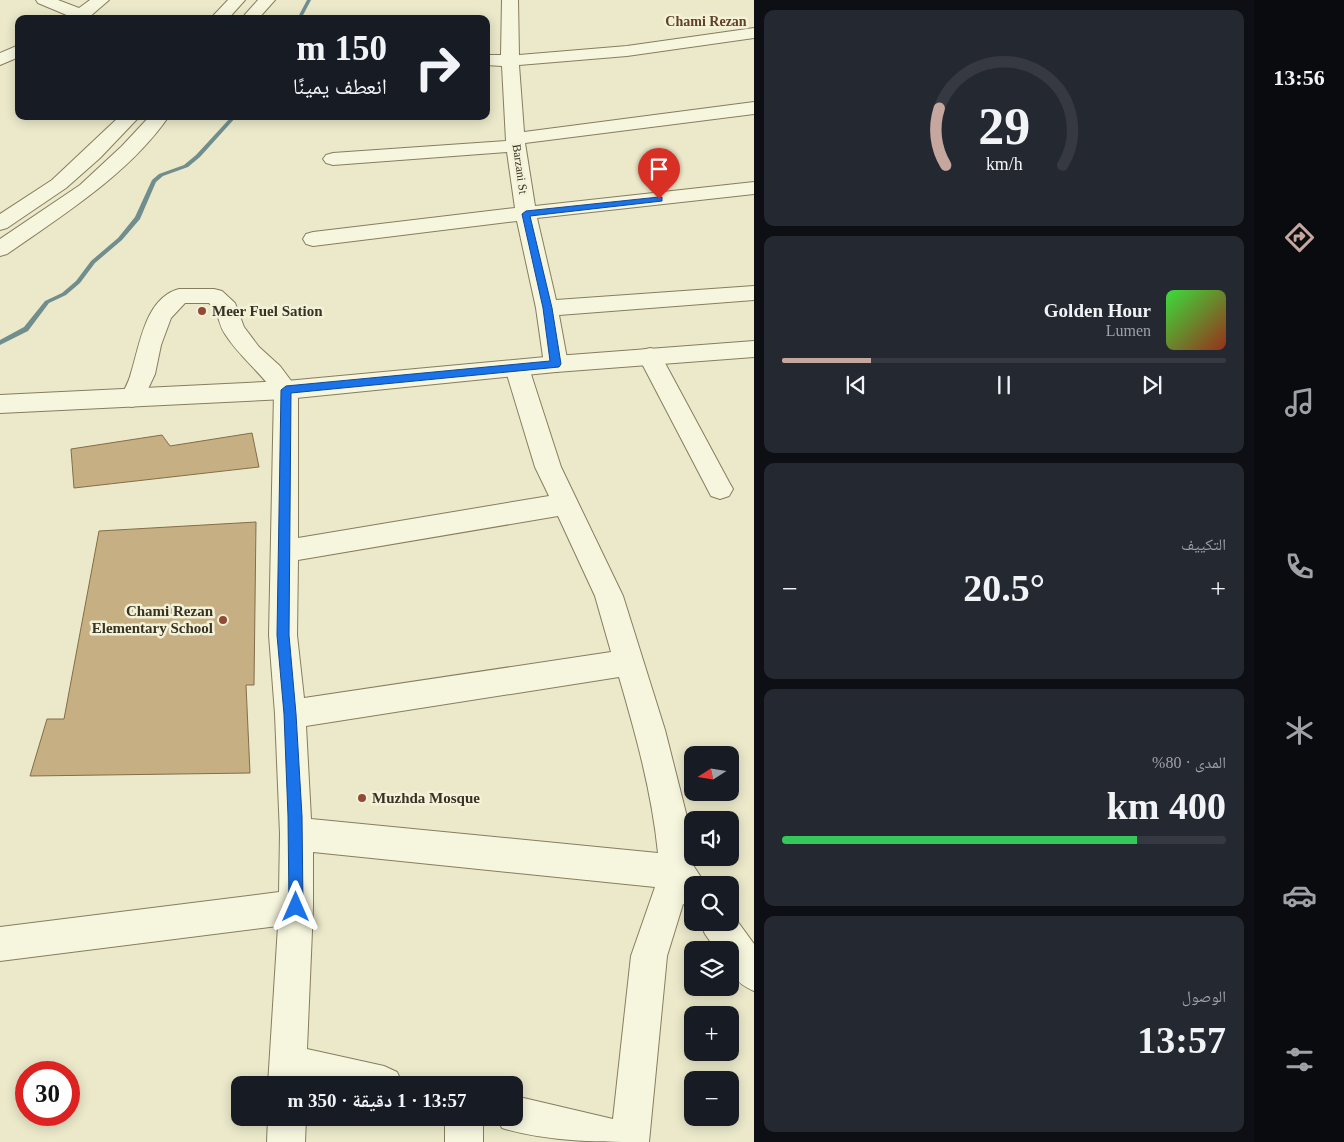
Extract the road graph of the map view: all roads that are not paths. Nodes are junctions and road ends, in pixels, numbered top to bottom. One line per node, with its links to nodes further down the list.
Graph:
1 (44, 0): 6 (street)
2 (101, 0): 7 (street)
3 (237, 0): 8 (street)
4 (267, 0): 9 (street)
5 (510, 0): 15 (street, Barzani St)
6 (74, 15)
7 (81, 15)
8 (222, 15)
9 (253, 15)
10 (747, 34): 12 (street); 15 (street)
11 (15, 52): 13 (street)
12 (754, 52)
13 (0, 60)
14 (490, 60): 15 (street)
15 (510, 61): 19 (street, Barzani St)
16 (754, 108): 19 (street)
17 (127, 120): 23 (street)
18 (156, 120): 25 (street)
19 (516, 142): 20 (street); 22 (street, Barzani St)
20 (333, 159)
21 (754, 188): 22 (street)
22 (526, 214): 24 (street); 27 (street, Barzani St)
23 (0, 223)
24 (313, 239)
25 (0, 249)
26 (754, 293): 27 (street)
27 (547, 308): 30 (street, Barzani St)
28 (754, 349): 29 (street)
29 (650, 356): 30 (street); 35 (street)
30 (556, 364): 31 (street)
31 (517, 368): 32 (street); 36 (street)
32 (286, 390): 33 (street); 33 (street); 37 (street)
33 (132, 398): 34 (street)
34 (0, 404)
35 (720, 489)
36 (566, 504): 37 (street); 38 (street)
37 (284, 551): 39 (street)
38 (629, 662): 39 (street); 41 (street)
39 (290, 714): 40 (street)
40 (296, 834): 42 (street); 44 (street)
41 (684, 877)
42 (684, 882)
43 (684, 884): 50 (street)
44 (296, 907): 46 (street); 48 (street)
45 (724, 931): 47 (street)
46 (0, 944)
47 (754, 973)
48 (287, 1074): 49 (street)
49 (305, 1076)
50 (523, 1117)
51 (287, 1126): 53 (street)
52 (464, 1126): 54 (street)
53 (286, 1142)
54 (464, 1142)

